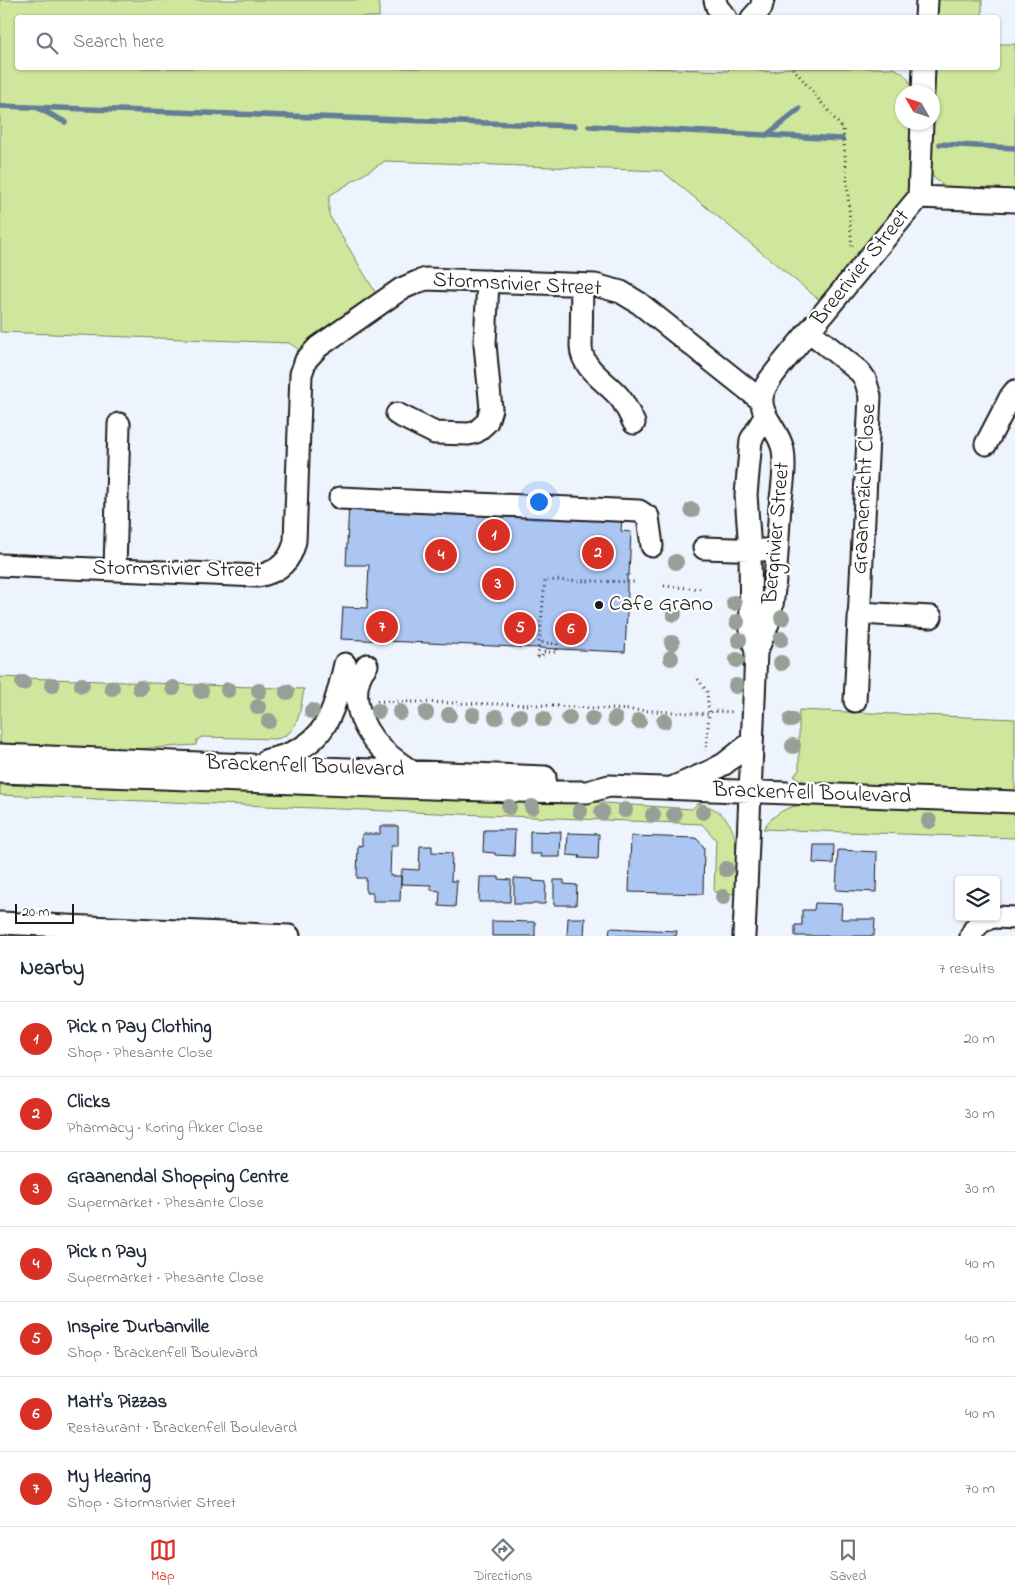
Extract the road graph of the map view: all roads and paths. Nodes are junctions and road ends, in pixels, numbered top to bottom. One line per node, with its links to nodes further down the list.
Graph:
1 (715, 0): 4 (street)
2 (763, 0): 5 (street)
3 (927, 0): 6 (street)
4 (724, 15)
5 (755, 15)
6 (926, 15)
7 (795, 70): 13 (path)
8 (924, 70): 9 (street)
9 (924, 85)
10 (922, 130): 11 (street, Breerivier Street)
11 (919, 197): 12 (street); 13 (street, Breerivier Street)
12 (1015, 201)
13 (854, 276): 16 (street, Breerivier Street)
14 (488, 281): 15 (street, Stormsrivier Street); 19 (street); 29 (street, Stormsrivier Street)
15 (582, 285): 18 (street, Stormsrivier Street); 20 (street)
16 (809, 331): 18 (street, Breerivier Street); 33 (street, Graanenzicht Close)
17 (1015, 391): 22 (street)
18 (764, 408): 26 (street, Bergrivier Street); 27 (street, Bergrivier Street)
19 (397, 414)
20 (634, 422)
21 (119, 424): 29 (street)
22 (986, 444)
23 (340, 498): 24 (street)
24 (652, 546)
25 (704, 548): 26 (street)
26 (750, 550): 27 (street); 36 (street, Bergrivier Street)
27 (777, 551): 36 (street, Bergrivier Street)
28 (0, 565): 29 (street, Stormsrivier Street)
29 (115, 570)
30 (635, 582): 35 (path)
31 (664, 586): 32 (path)
32 (702, 590)
33 (859, 613): 34 (street); 41 (street, Graanenzicht Close)
34 (931, 617)
35 (539, 642): 35 (path)
36 (756, 652): 42 (street, Bergrivier Street)
37 (345, 664): 46 (street)
38 (367, 665): 40 (street)
39 (698, 679): 43 (path)
40 (357, 700): 43 (path); 48 (street)
41 (855, 701)
42 (753, 713): 43 (path); 44 (street, Bergrivier Street)
43 (709, 714): 49 (path)
44 (752, 742): 49 (street); 52 (street, Bergrivier Street)
45 (0, 755): 46 (street, Brackenfell Boulevard)
46 (244, 765): 48 (street, Brackenfell Boulevard)
47 (0, 772): 50 (street, Brackenfell Boulevard)
48 (412, 772): 50 (street, Brackenfell Boulevard)
49 (705, 774): 51 (street)
50 (609, 786): 51 (street, Brackenfell Boulevard)
51 (671, 788): 52 (street, Brackenfell Boulevard)
52 (750, 791): 53 (street, Brackenfell Boulevard); 59 (street, Bergrivier Street)
53 (1015, 802)
54 (1000, 917): 55 (street)
55 (1015, 918)
56 (983, 921): 60 (street)
57 (0, 924): 58 (street)
58 (289, 936)
59 (744, 936)
60 (970, 936)

